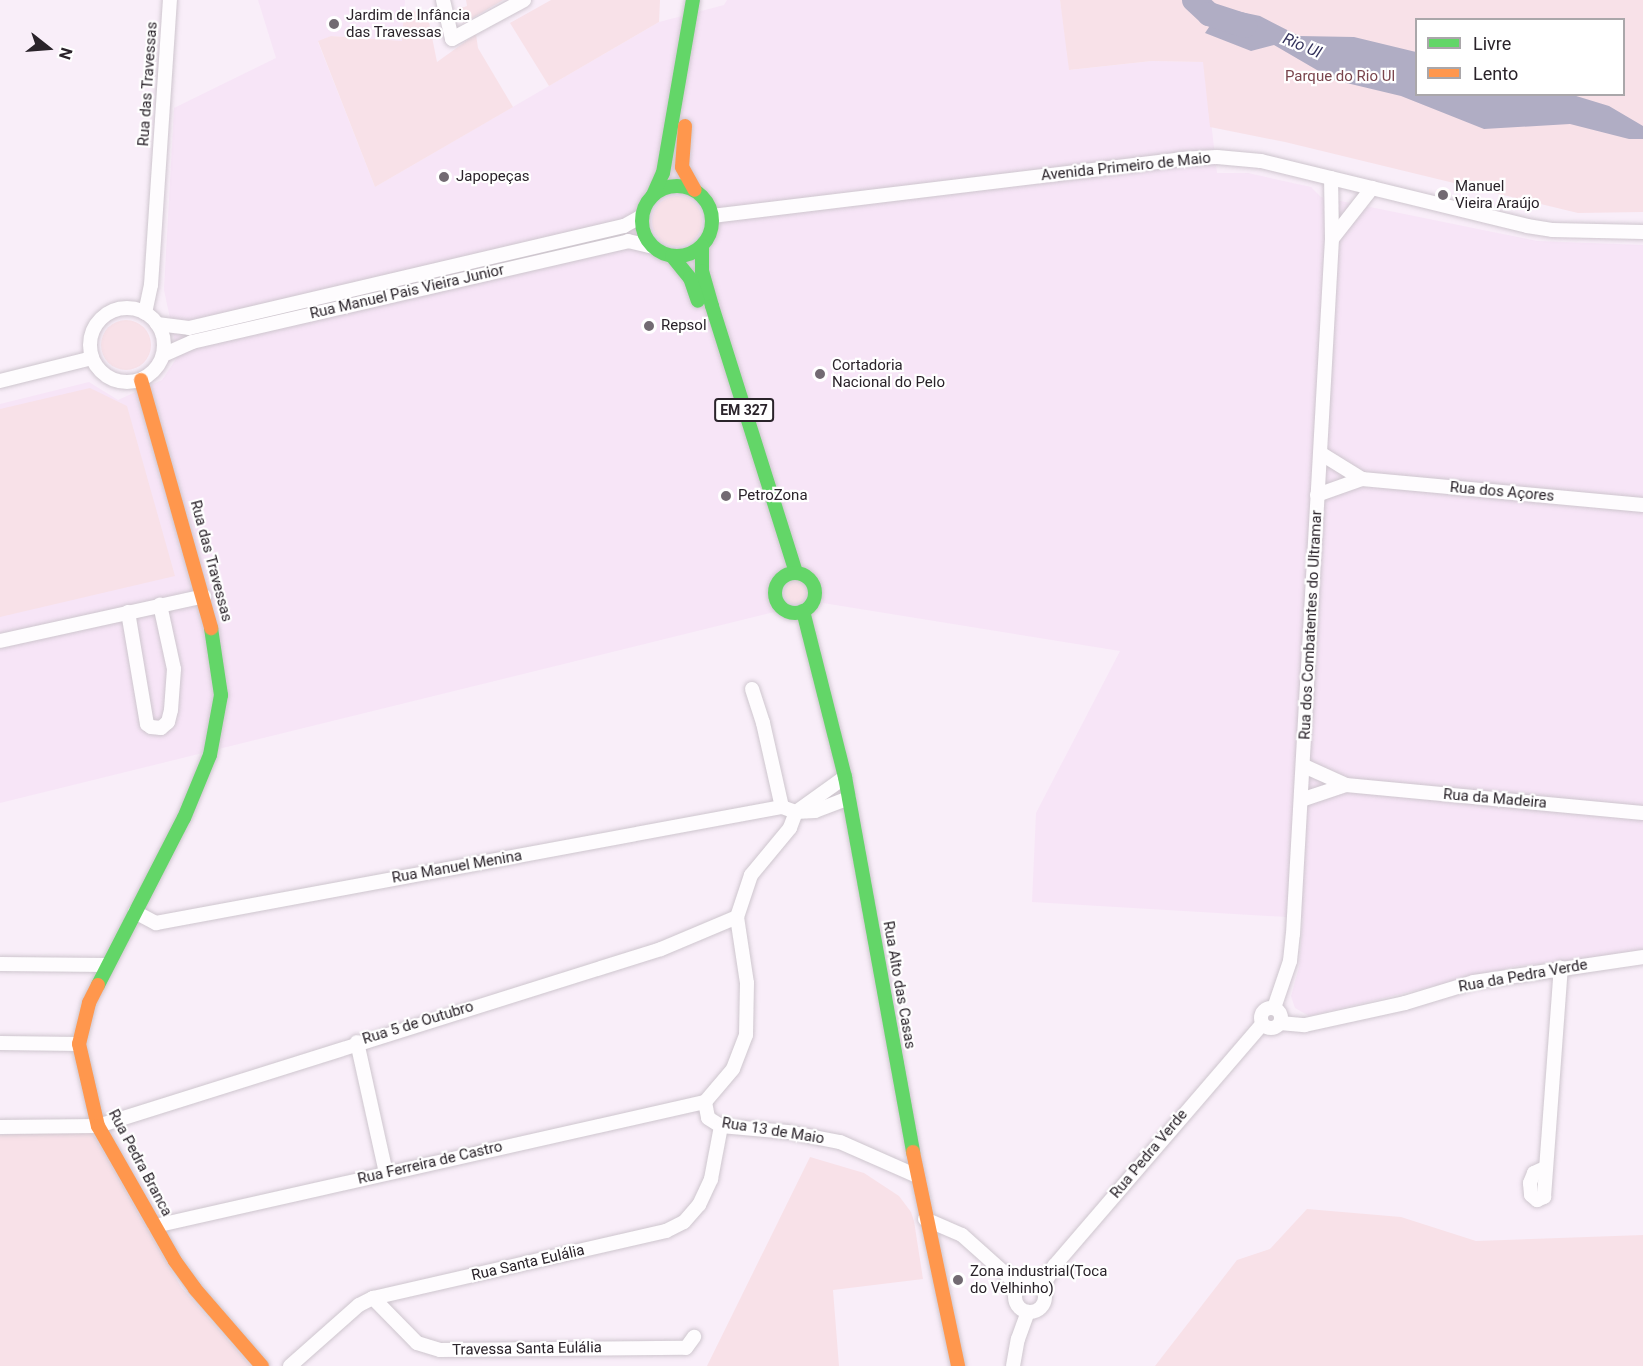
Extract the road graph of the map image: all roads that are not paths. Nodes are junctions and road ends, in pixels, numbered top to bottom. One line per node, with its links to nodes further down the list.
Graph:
1 (170, 0): 17 (street, Rua das Travessas)
2 (443, 0): 3 (street)
3 (524, 0)
4 (693, 0): 9 (main road)
5 (706, 0): 8 (main road)
6 (1331, 178): 7 (street, Avenida Primeiro de Maio); 11 (street, Avenida Primeiro de Maio); 13 (street, Rua dos Combatentes do Ultramar)
7 (1372, 188): 12 (street, Avenida Primeiro de Maio); 13 (street)
8 (695, 190): 9 (main road); 11 (main road)
9 (653, 195): 10 (main road)
10 (642, 216): 15 (main road); 18 (street, Rua Manuel Pais Vieira Junior)
11 (712, 216): 14 (main road, EM 327)
12 (1643, 232)
13 (1332, 239): 23 (street, Rua dos Combatentes do Ultramar)
14 (702, 246): 16 (main road); 27 (main road, EM 327)
15 (653, 247): 16 (main road, EM 327); 19 (street, Rua Manuel Pais Vieira Junior)
16 (672, 256): 27 (main road, EM 327)
17 (145, 313): 18 (street); 20 (street)
18 (157, 324): 19 (street)
19 (163, 355): 21 (street)
20 (92, 358): 21 (street); 22 (street)
21 (141, 380): 28 (main road, Rua das Travessas)
22 (0, 381)
23 (1320, 453): 24 (street, Rua dos Açores); 25 (street, Rua dos Combatentes do Ultramar)
24 (1362, 479): 25 (street, Rua dos Açores); 26 (street, Rua dos Açores)
25 (1317, 495): 35 (street, Rua dos Combatentes do Ultramar)
26 (1643, 505)
27 (790, 574): 30 (main road, EM 327); 30 (main road, EM 327)
28 (204, 596): 29 (street); 34 (main road, Rua das Travessas)
29 (160, 605): 31 (street); 31 (street)
30 (803, 611): 36 (main road, Rua Alto das Casas)
31 (128, 612): 32 (street)
32 (0, 641)
33 (752, 689): 40 (street)
34 (210, 755): 43 (main road, Rua Pedra Branca)
35 (1304, 766): 37 (street, Rua da Madeira); 39 (street, Rua dos Combatentes do Ultramar)
36 (845, 777): 38 (main road, Rua Alto das Casas); 41 (street, Rua 13 de Maio)
37 (1346, 785): 39 (street, Rua da Madeira); 42 (street, Rua da Madeira)
38 (849, 798): 41 (street); 61 (main road, Rua Alto das Casas)
39 (1301, 800): 49 (street, Rua dos Combatentes do Ultramar)
40 (782, 807): 41 (street); 43 (street, Rua Manuel Menina)
41 (796, 812): 44 (street, Rua 13 de Maio)
42 (1643, 813)
43 (135, 912): 47 (main road, Rua Pedra Branca)
44 (737, 917): 52 (street, Rua 5 de Outubro); 55 (street, Rua 13 de Maio)
45 (1643, 957): 48 (street, Rua da Pedra Verde)
46 (0, 964): 47 (street)
47 (107, 965): 54 (main road, Rua Pedra Branca)
48 (1561, 968): 50 (street, Rua da Pedra Verde); 59 (street)
49 (1274, 1008): 50 (street); 51 (street)
50 (1280, 1023): 51 (street)
51 (1262, 1024): 65 (street, Rua Pedra Verde)
52 (357, 1042): 56 (street, Rua 5 de Outubro); 60 (street)
53 (0, 1043): 54 (street)
54 (79, 1044): 56 (main road, Rua Pedra Branca)
55 (705, 1102): 57 (street, Rua 13 de Maio); 60 (street, Rua Ferreira de Castro)
56 (98, 1126): 58 (street, Rua 5 de Outubro); 63 (main road, Rua Pedra Branca)
57 (721, 1126): 61 (street, Rua 13 de Maio); 66 (street, Rua Santa Eulália)
58 (0, 1127)
59 (1545, 1168)
60 (386, 1173): 63 (street, Rua Ferreira de Castro)
61 (917, 1176): 62 (main road, Rua Alto das Casas)
62 (925, 1219): 64 (street); 71 (main road, Rua Alto das Casas)
63 (155, 1226): 69 (main road, Rua Pedra Branca)
64 (1019, 1286): 65 (street); 67 (street)
65 (1042, 1288): 67 (street)
66 (373, 1298): 68 (street, Travessa Santa Eulália); 70 (street, Rua Santa Eulália)
67 (1028, 1312): 72 (street)
68 (694, 1337)
69 (262, 1366)
70 (290, 1366)
71 (958, 1366)
72 (1013, 1366)

